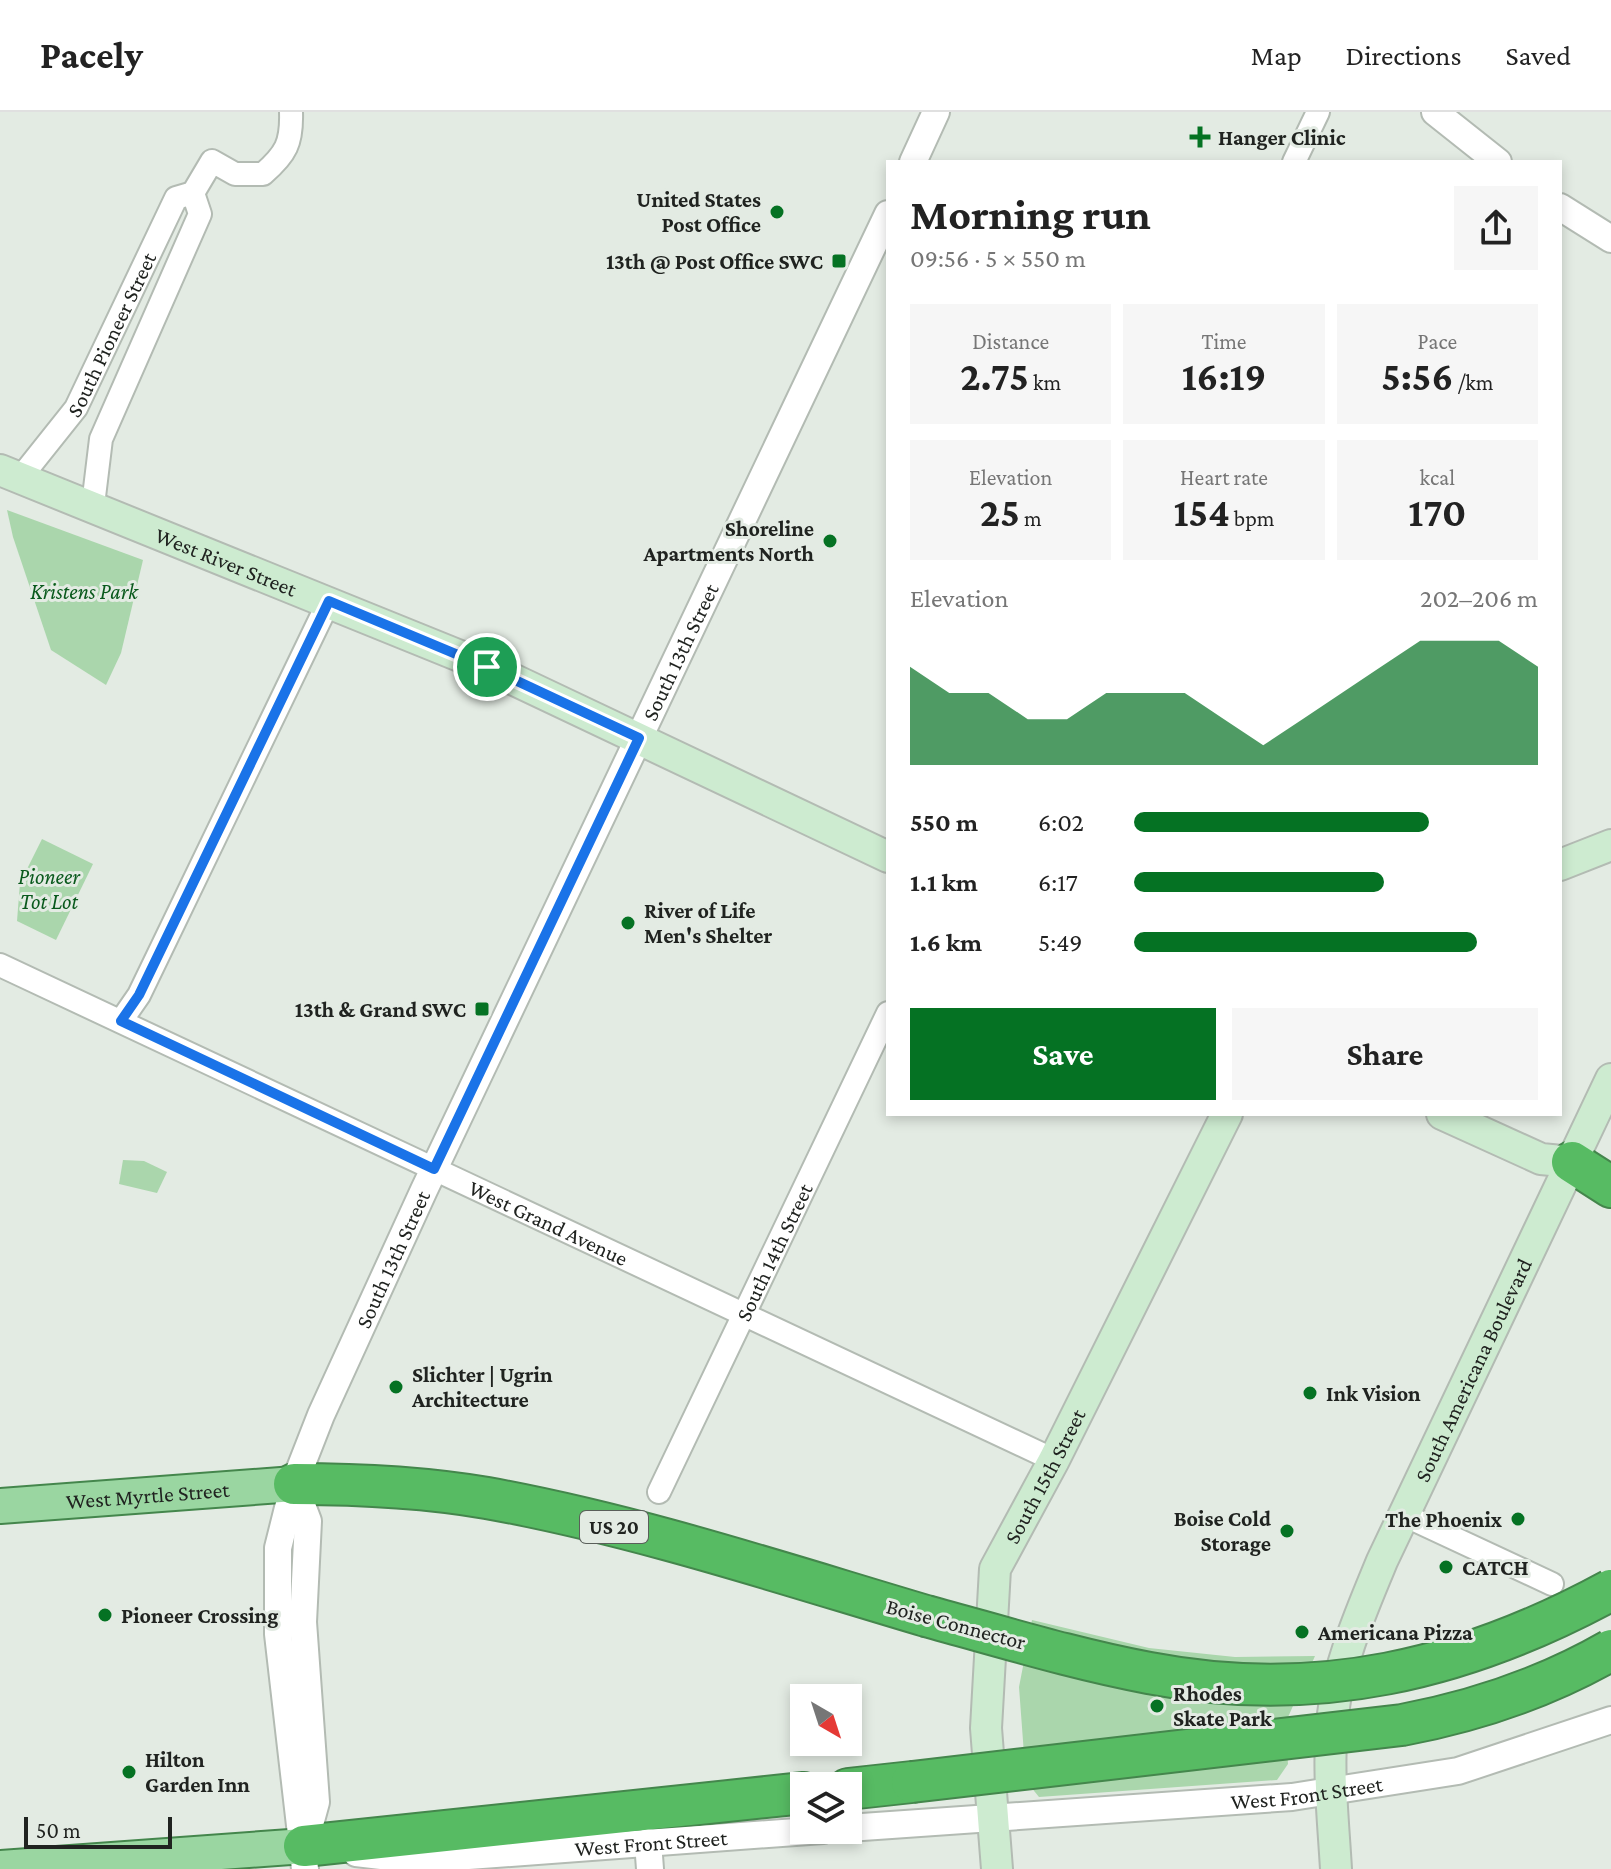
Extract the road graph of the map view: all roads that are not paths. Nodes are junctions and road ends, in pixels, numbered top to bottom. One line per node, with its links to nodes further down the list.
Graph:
1 (291, 112): 8 (street, South Pioneer Street)
2 (936, 112): 5 (street)
3 (1318, 112): 6 (street)
4 (1435, 112): 7 (street)
5 (914, 160)
6 (1295, 160)
7 (1495, 160)
8 (193, 193): 12 (street, South Pioneer Street); 13 (street, South Pioneer Street)
9 (1562, 208): 11 (street)
10 (886, 218): 15 (street, South 13th Street)
11 (1611, 239)
12 (10, 473): 13 (main road, West River Street)
13 (93, 505): 14 (main road, West River Street)
14 (329, 601): 15 (main road, West River Street); 21 (street)
15 (639, 738): 17 (main road, West River Street); 26 (street, South 13th Street)
16 (1611, 845): 18 (main road)
17 (886, 856)
18 (1562, 864)
19 (0, 965): 21 (street, West Grand Avenue)
20 (886, 1017): 28 (street, South 14th Street)
21 (121, 1021): 26 (street, West Grand Avenue)
22 (1611, 1079): 25 (main road, South Americana Boulevard)
23 (1226, 1116): 29 (main road, South 15th Street)
24 (1446, 1116): 25 (main road)
25 (1572, 1162): 27 (highway); 33 (main road, South Americana Boulevard)
26 (434, 1169): 28 (street, West Grand Avenue); 30 (street, South 13th Street)
27 (1611, 1187)
28 (744, 1314): 29 (street, West Grand Avenue); 31 (street, South 14th Street)
29 (1054, 1460): 41 (main road, South 15th Street)
30 (294, 1484): 32 (main road, West Myrtle Street / US 20); 35 (highway, Boise Connector / US 20, bridge); 45 (street, South 13th Street)
31 (659, 1492)
32 (0, 1506)
33 (1404, 1515): 34 (street); 39 (main road, South Americana Boulevard)
34 (1552, 1584)
35 (1611, 1590)
36 (1611, 1650): 38 (highway, bridge)
37 (1611, 1720): 39 (street, West Front Street)
38 (862, 1787)
39 (1332, 1791): 41 (street, West Front Street); 49 (main road, South Americana Boulevard)
40 (790, 1795): 45 (highway)
41 (993, 1819): 42 (street, West Front Street); 48 (main road, South 15th Street)
42 (862, 1827)
43 (790, 1832): 44 (street, West Front Street)
44 (648, 1842): 45 (street, West Front Street); 47 (street)
45 (305, 1858): 46 (main road, West Front Street)
46 (0, 1868)
47 (650, 1869)
48 (997, 1869)
49 (1336, 1869)

